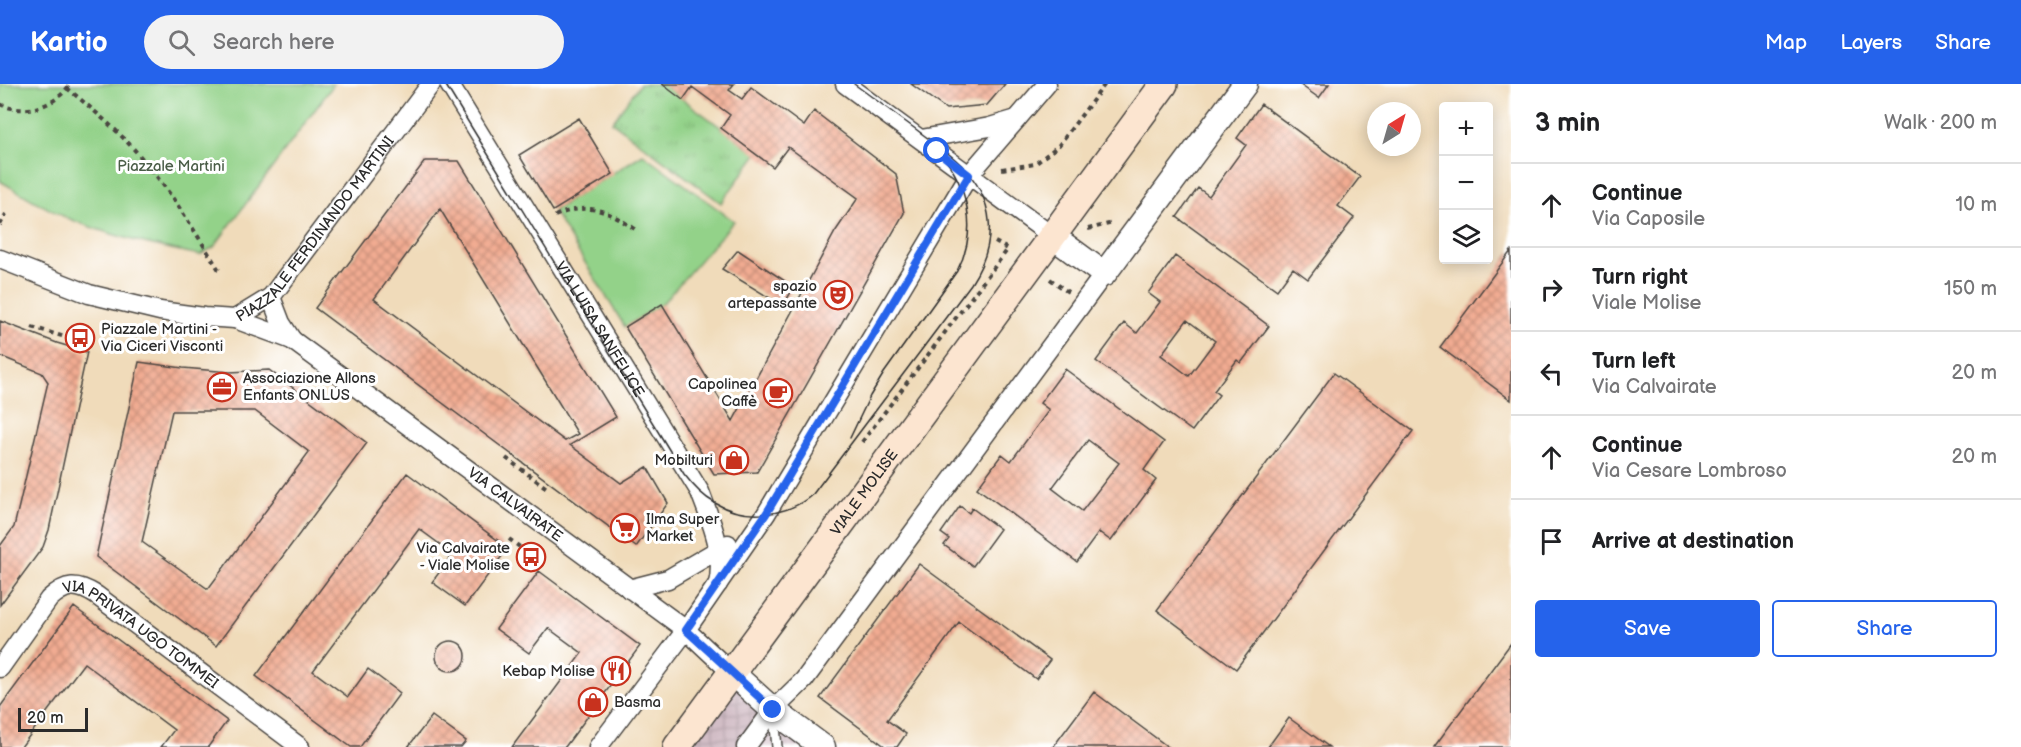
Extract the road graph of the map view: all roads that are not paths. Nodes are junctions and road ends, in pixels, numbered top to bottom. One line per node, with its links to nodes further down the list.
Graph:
1 (431, 84): 13 (street, PIAZZALE FERDINANDO MARTINI)
2 (449, 84): 17 (street, VIA LUISA SANFELICE)
3 (845, 84): 8 (street)
4 (1047, 84): 7 (street)
5 (1164, 84): 10 (main road, VIALE MOLISE)
6 (1245, 84): 12 (street)
7 (1017, 119): 8 (street); 9 (street)
8 (921, 139): 9 (street)
9 (969, 175): 10 (street); 16 (street)
10 (1052, 236): 12 (street); 22 (main road, VIALE MOLISE)
11 (0, 259): 14 (street, PIAZZALE FERDINANDO MARTINI)
12 (1104, 274): 23 (street)
13 (271, 297): 14 (street, PIAZZALE FERDINANDO MARTINI); 15 (street, VIA CALVAIRATE)
14 (235, 319): 15 (street, VIA CALVAIRATE)
15 (292, 340): 19 (street, VIA CALVAIRATE)
16 (766, 514): 17 (street); 18 (street)
17 (719, 550): 18 (street, VIA LUISA SANFELICE); 19 (street)
18 (718, 585): 20 (street)
19 (629, 589): 20 (street, VIA CALVAIRATE)
20 (686, 630): 22 (street, VIA CALVAIRATE); 25 (street)
21 (0, 668): 24 (street, VIA PRIVATA UGO TOMMEI)
22 (732, 673): 23 (street); 26 (main road, VIALE MOLISE)
23 (773, 710): 27 (street); 28 (lane); 29 (street)
24 (300, 747)
25 (598, 747)
26 (677, 747)
27 (746, 747)
28 (777, 747)
29 (823, 747)

